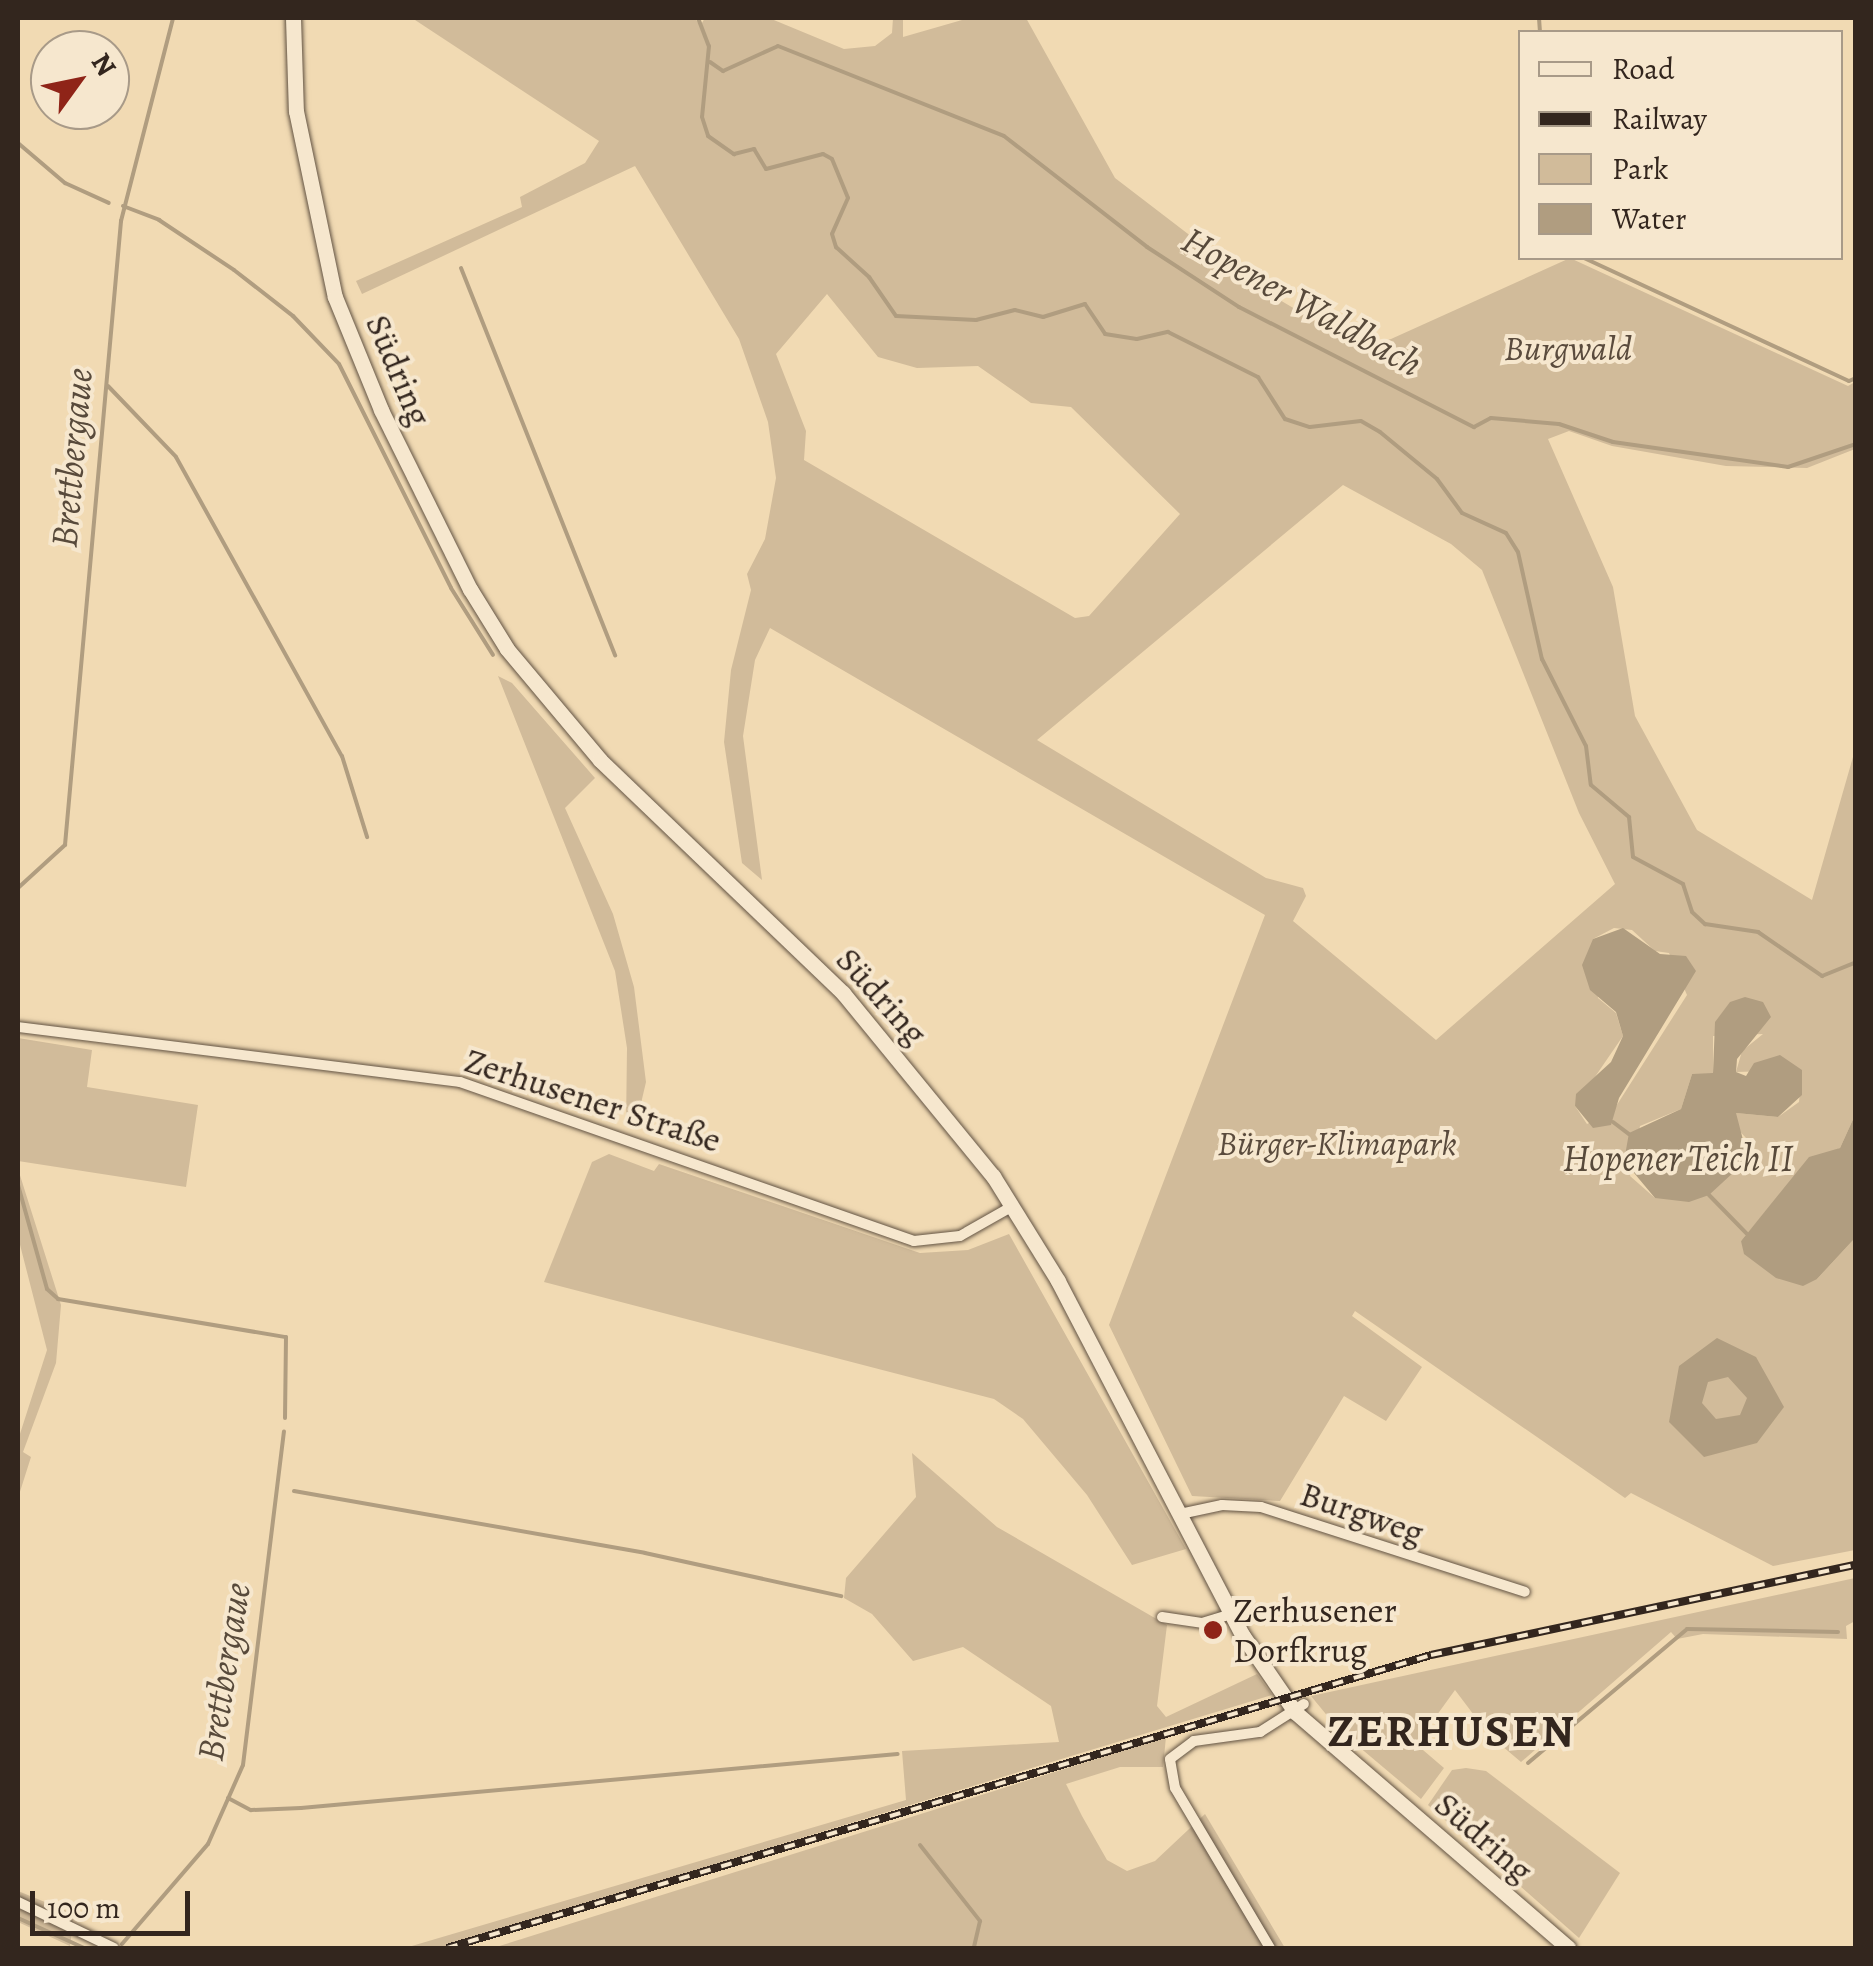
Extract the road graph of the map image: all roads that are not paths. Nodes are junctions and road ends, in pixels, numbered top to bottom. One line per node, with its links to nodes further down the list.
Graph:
1 (294, 18): 3 (main road, Südring)
2 (18, 1027): 3 (street, Zerhusener Straße)
3 (1013, 1206): 4 (main road, Südring)
4 (1180, 1514): 5 (street, Burgweg); 6 (main road, Südring)
5 (1525, 1592)
6 (1232, 1614): 7 (street); 8 (main road, Südring)
7 (1162, 1617)
8 (1300, 1708): 11 (street); 12 (main road, Südring)
9 (18, 1902): 10 (street)
10 (114, 1948)
11 (1270, 1948)
12 (1568, 1948)

